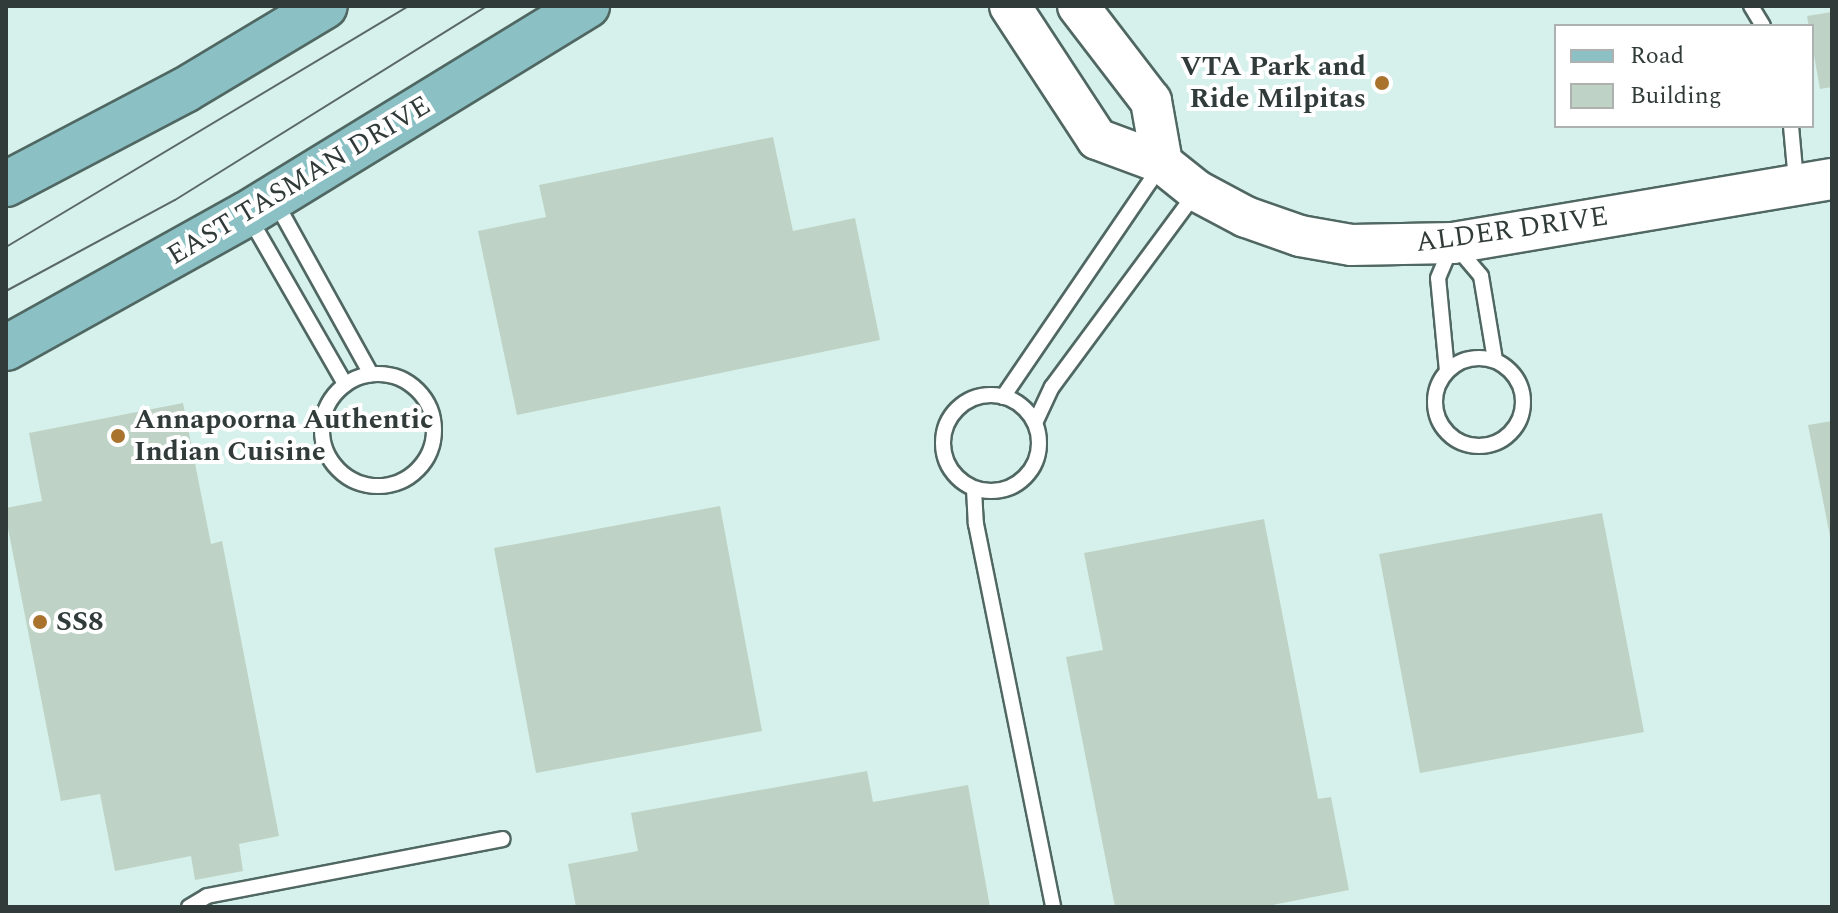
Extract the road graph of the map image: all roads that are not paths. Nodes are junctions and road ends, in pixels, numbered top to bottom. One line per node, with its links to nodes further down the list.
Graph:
1 (325, 6): 10 (main road)
2 (587, 6): 12 (main road, EAST TASMAN DRIVE)
3 (1010, 6): 8 (street, ALDER DRIVE)
4 (1078, 6): 8 (street)
5 (1751, 6): 6 (lane)
6 (1762, 24)
7 (1792, 128): 9 (lane)
8 (1162, 163): 11 (street, ALDER DRIVE); 19 (lane)
9 (1814, 182): 13 (street, ALDER DRIVE)
10 (6, 184)
11 (1197, 191): 13 (street, ALDER DRIVE); 20 (lane)
12 (260, 205): 14 (main road, EAST TASMAN DRIVE); 17 (lane); 18 (lane)
13 (1453, 243): 15 (lane); 16 (lane)
14 (6, 348)
15 (1495, 360): 16 (lane); 16 (lane)
16 (1447, 371)
17 (371, 374): 18 (lane); 18 (lane)
18 (345, 384)
19 (1003, 397): 20 (lane); 21 (lane)
20 (1035, 423): 21 (lane)
21 (974, 489): 24 (lane)
22 (503, 839): 23 (lane)
23 (189, 907)
24 (1053, 907)

